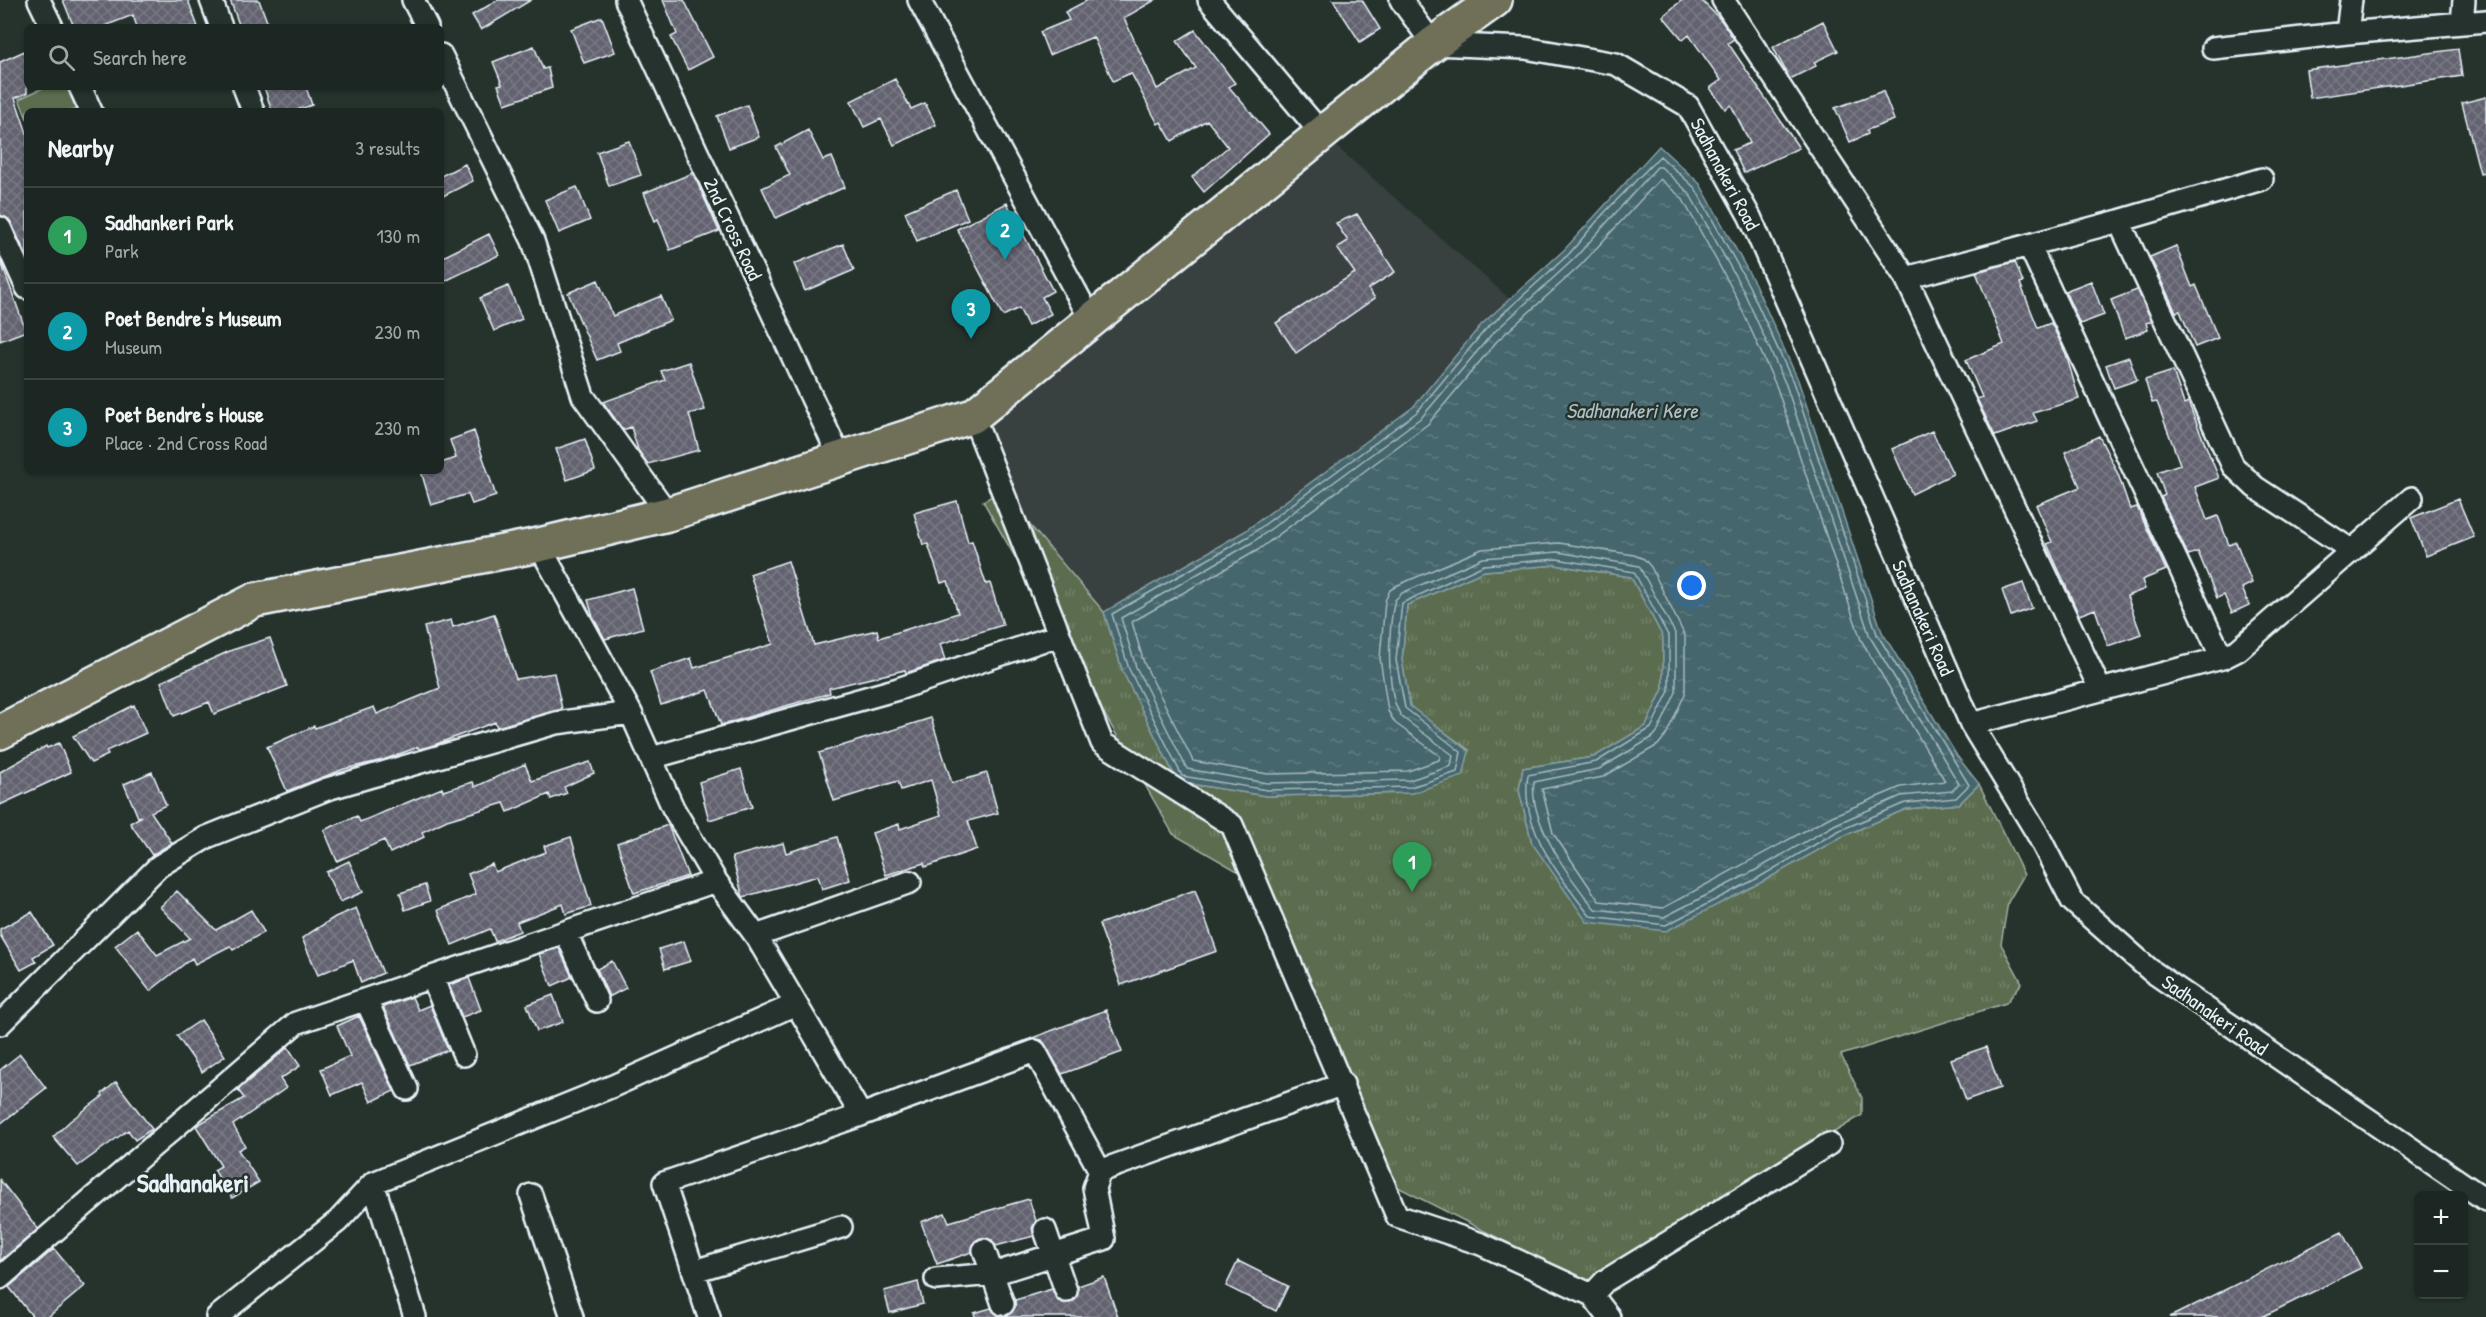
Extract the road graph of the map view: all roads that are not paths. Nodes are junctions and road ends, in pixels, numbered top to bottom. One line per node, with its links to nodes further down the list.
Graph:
1 (39, 0): 14 (street)
2 (211, 0): 15 (street)
3 (413, 0): 16 (street)
4 (626, 0): 34 (street, 2nd Cross Road)
5 (919, 0): 32 (street)
6 (1209, 0): 25 (street)
7 (1401, 0): 18 (street)
8 (1495, 0): 18 (main road)
9 (1723, 0): 30 (street)
10 (2351, 0): 17 (street)
11 (2464, 0): 13 (street)
12 (2486, 21): 13 (street)
13 (2462, 23): 17 (street)
14 (51, 24)
15 (220, 24)
16 (425, 24)
17 (2347, 33): 19 (street)
18 (1432, 44): 25 (main road); 43 (street, Sadhanakeri Road)
19 (2213, 48)
20 (444, 61): 36 (street)
21 (81, 90): 23 (street)
22 (245, 90): 24 (street)
23 (90, 108)
24 (253, 108)
25 (1322, 134): 32 (main road)
26 (2262, 179): 27 (street)
27 (2119, 221): 29 (street); 38 (street)
28 (0, 228): 31 (street)
29 (2029, 245): 30 (street); 40 (street)
30 (1906, 278): 41 (street)
31 (24, 281)
32 (1090, 321): 33 (main road)
33 (973, 416): 34 (main road); 39 (street)
34 (840, 458): 36 (main road)
35 (2412, 498): 38 (street)
36 (668, 514): 37 (main road)
37 (539, 545): 42 (street); 44 (main road)
38 (2351, 550): 40 (street)
39 (1059, 635): 45 (street); 56 (street)
40 (2222, 658): 41 (street)
41 (2100, 689): 43 (street)
42 (632, 713): 45 (street); 54 (street)
43 (1971, 724): 63 (street, Sadhanakeri Road)
44 (0, 732)
45 (651, 758): 46 (street)
46 (716, 881): 48 (street); 49 (street)
47 (910, 882): 49 (street)
48 (566, 933): 50 (street); 52 (street)
49 (756, 936): 53 (street)
50 (432, 977): 51 (street); 55 (street)
51 (366, 1000): 57 (street); 70 (street)
52 (597, 1001)
53 (796, 1004): 58 (street); 61 (street)
54 (0, 1024)
55 (464, 1055)
56 (1342, 1084): 60 (street); 73 (street)
57 (407, 1089)
58 (861, 1115): 60 (street); 68 (street)
59 (1829, 1144): 73 (street)
60 (1100, 1171): 67 (street)
61 (374, 1183): 75 (street); 76 (street)
62 (531, 1195): 77 (street)
63 (2486, 1200)
64 (841, 1227): 68 (street)
65 (1045, 1230): 67 (street)
66 (984, 1250): 69 (street)
67 (1053, 1255): 69 (street); 72 (street)
68 (694, 1271): 78 (street)
69 (993, 1274): 71 (street); 74 (street)
70 (0, 1278)
71 (936, 1279)
72 (1066, 1291)
73 (1592, 1295): 79 (street)
74 (1003, 1304)
75 (217, 1317)
76 (416, 1317)
77 (572, 1317)
78 (709, 1317)
79 (1609, 1317)

